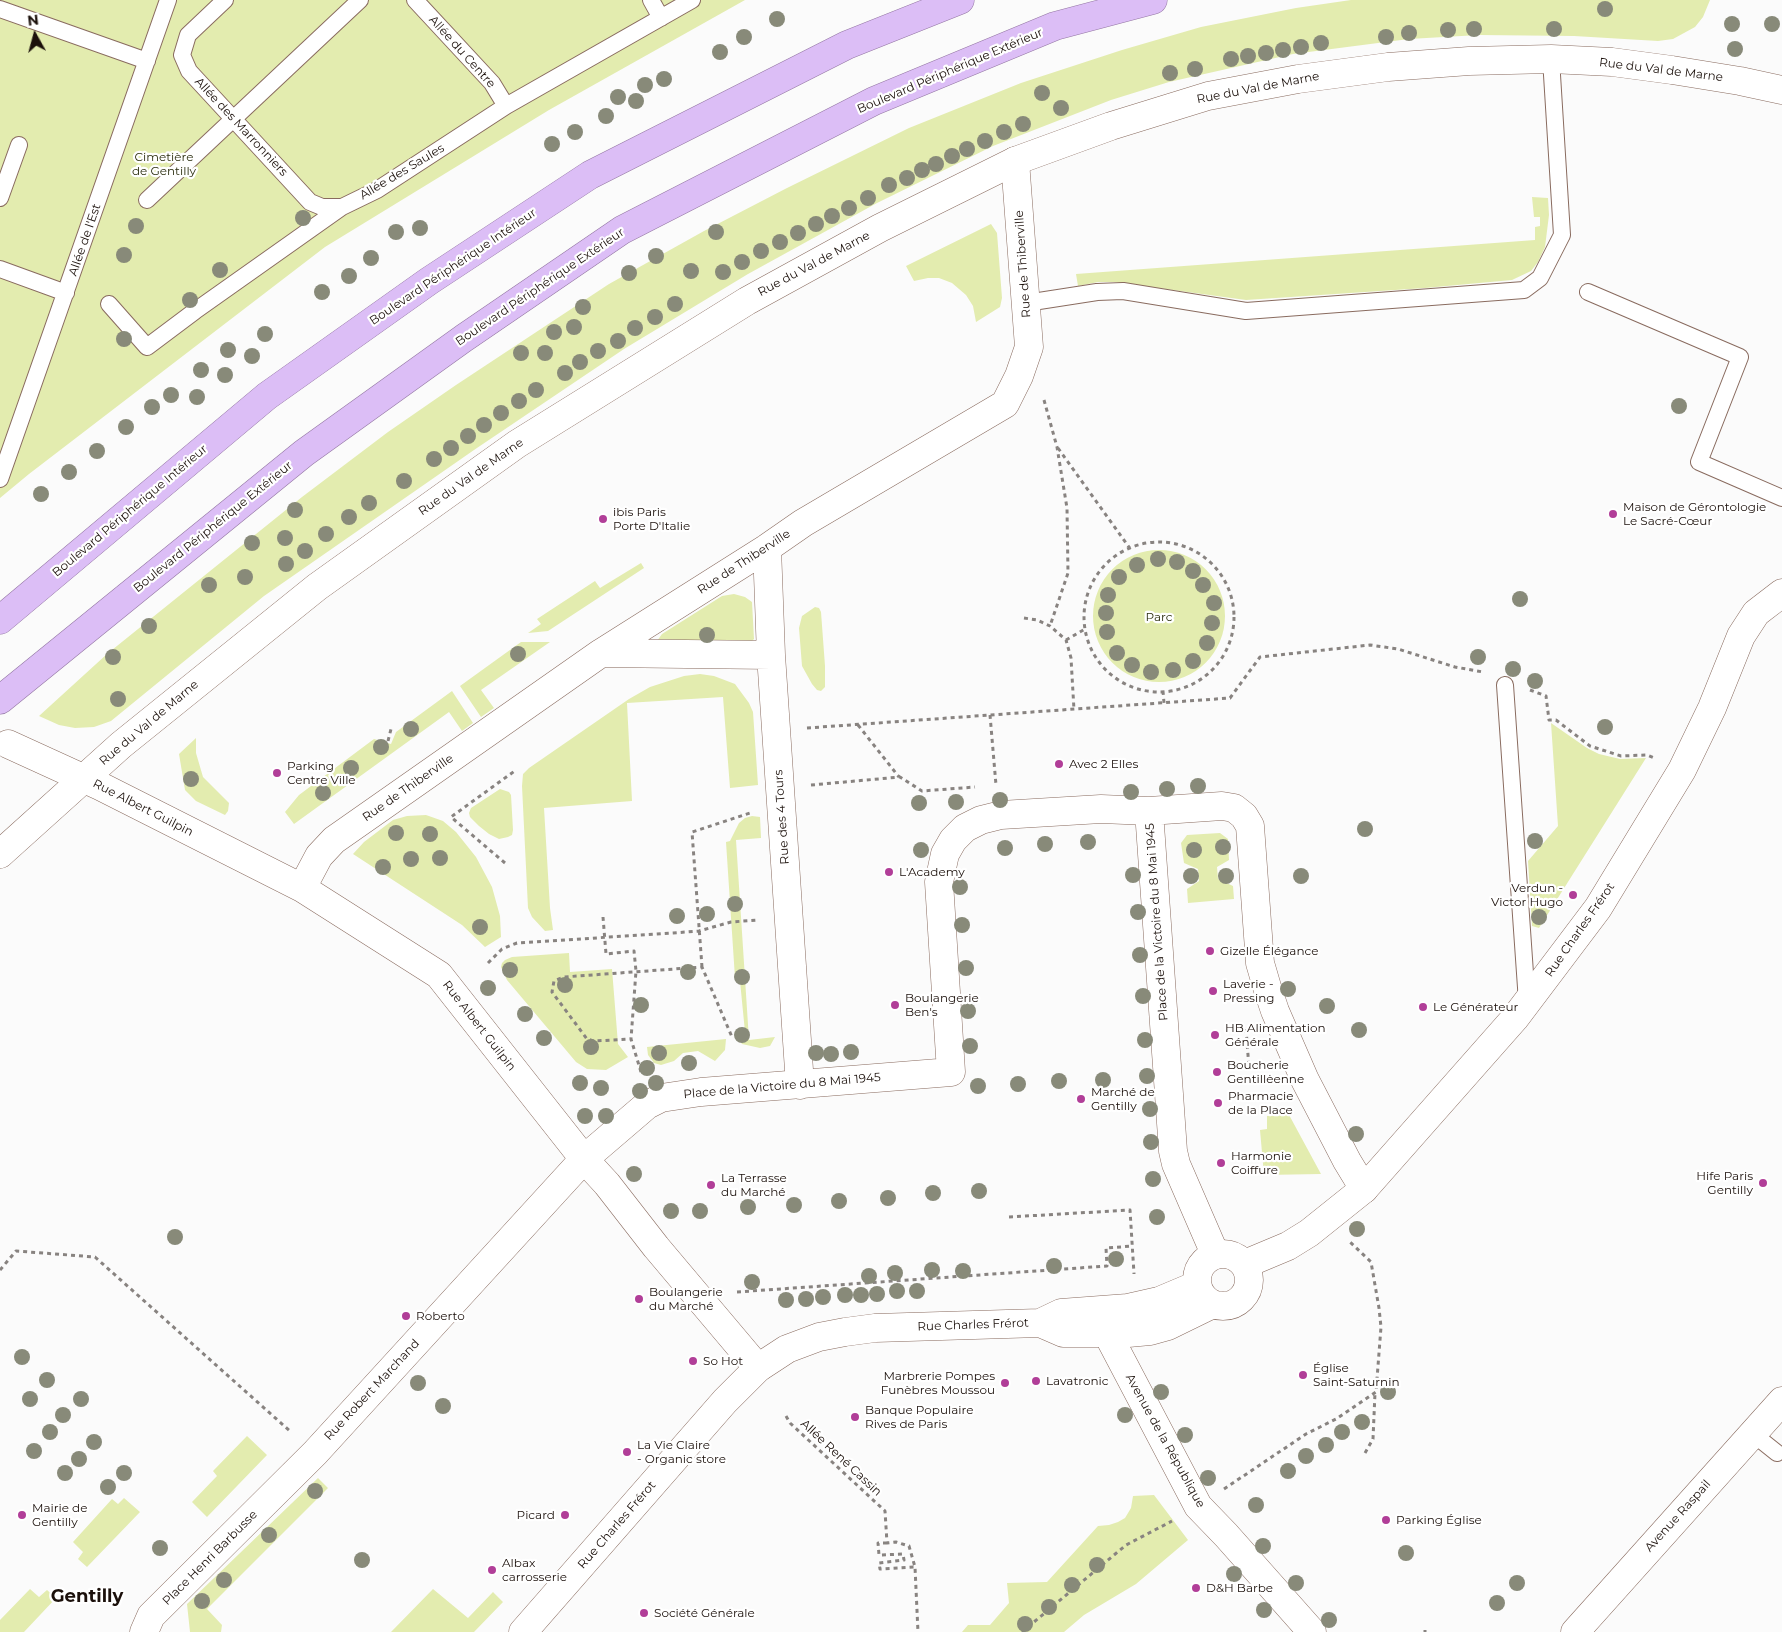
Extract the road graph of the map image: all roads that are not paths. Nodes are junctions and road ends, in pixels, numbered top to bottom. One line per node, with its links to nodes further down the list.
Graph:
1 (168, 0): 12 (lane, Allée de l'Est)
2 (225, 0): 15 (lane, Allée des Marronniers)
3 (360, 0): 15 (lane)
4 (414, 0): 14 (lane, Allée du Centre)
5 (651, 0): 10 (lane)
6 (692, 0): 10 (lane, Allée des Saules)
7 (960, 0): 30 (highway, Boulevard Périphérique Intérieur)
8 (1153, 0): 34 (highway, Boulevard Périphérique Extérieur)
9 (0, 9): 12 (lane)
10 (661, 18): 14 (lane, Allée des Saules)
11 (1550, 60): 13 (street, Rue du Val de Marne); 17 (street, Rue du Val de Marne); 24 (lane)
12 (147, 61): 23 (lane, Allée de l'Est)
13 (1782, 90)
14 (506, 106): 20 (lane, Allée des Saules)
15 (233, 119): 19 (lane); 20 (lane, Allée des Marronniers)
16 (19, 145): 18 (lane)
17 (1016, 161): 24 (street, Rue de Thiberville); 36 (street, Rue du Val de Marne)
18 (0, 198)
19 (147, 200)
20 (342, 207): 25 (lane, Allée des Saules)
21 (0, 269): 23 (lane)
22 (1588, 292): 27 (lane)
23 (66, 293): 26 (lane, Allée de l'Est)
24 (1026, 303): 28 (street, Rue de Thiberville)
25 (108, 304)
26 (0, 479)
27 (1782, 498)
28 (767, 548): 31 (street, Rue de Thiberville); 32 (street, Rue des 4 Tours)
29 (1782, 593): 40 (street, Rue Charles Frérot)
30 (0, 620)
31 (601, 653): 32 (street); 39 (street, Rue de Thiberville)
32 (771, 655): 41 (street, Rue des 4 Tours)
33 (1504, 686): 40 (lane)
34 (0, 700)
35 (8, 744): 36 (street, Rue Albert Guilpin)
36 (83, 779): 38 (street, Rue du Val de Marne); 39 (street, Rue Albert Guilpin)
37 (1150, 811): 41 (street, Place de la Victoire du 8 Mai 1945); 43 (street); 44 (street, Place de la Victoire du 8 Mai 1945)
38 (0, 854)
39 (302, 888): 42 (street, Rue Albert Guilpin)
40 (1527, 1002): 43 (street, Rue Charles Frérot)
41 (800, 1085): 42 (street, Place de la Victoire du 8 Mai 1945)
42 (584, 1159): 49 (street, Rue Albert Guilpin); 53 (street, Rue Robert Marchand)
43 (1364, 1189): 45 (street, Rue Charles Frérot)
44 (1215, 1254): 45 (street); 46 (street)
45 (1245, 1264): 46 (street)
46 (1205, 1295): 47 (street, Rue Charles Frérot); 48 (street, Rue Charles Frérot)
47 (1040, 1323): 48 (street, Rue Charles Frérot); 49 (street, Rue Charles Frérot)
48 (1107, 1333): 56 (street, Avenue de la République)
49 (758, 1368): 55 (street, Rue Charles Frérot)
50 (1782, 1401): 51 (street, Avenue Raspail)
51 (1752, 1433): 52 (lane); 57 (street, Avenue Raspail)
52 (1777, 1453)
53 (282, 1487): 54 (street, Place Henri Barbusse)
54 (144, 1632)
55 (523, 1632)
56 (1312, 1632)
57 (1575, 1632)

